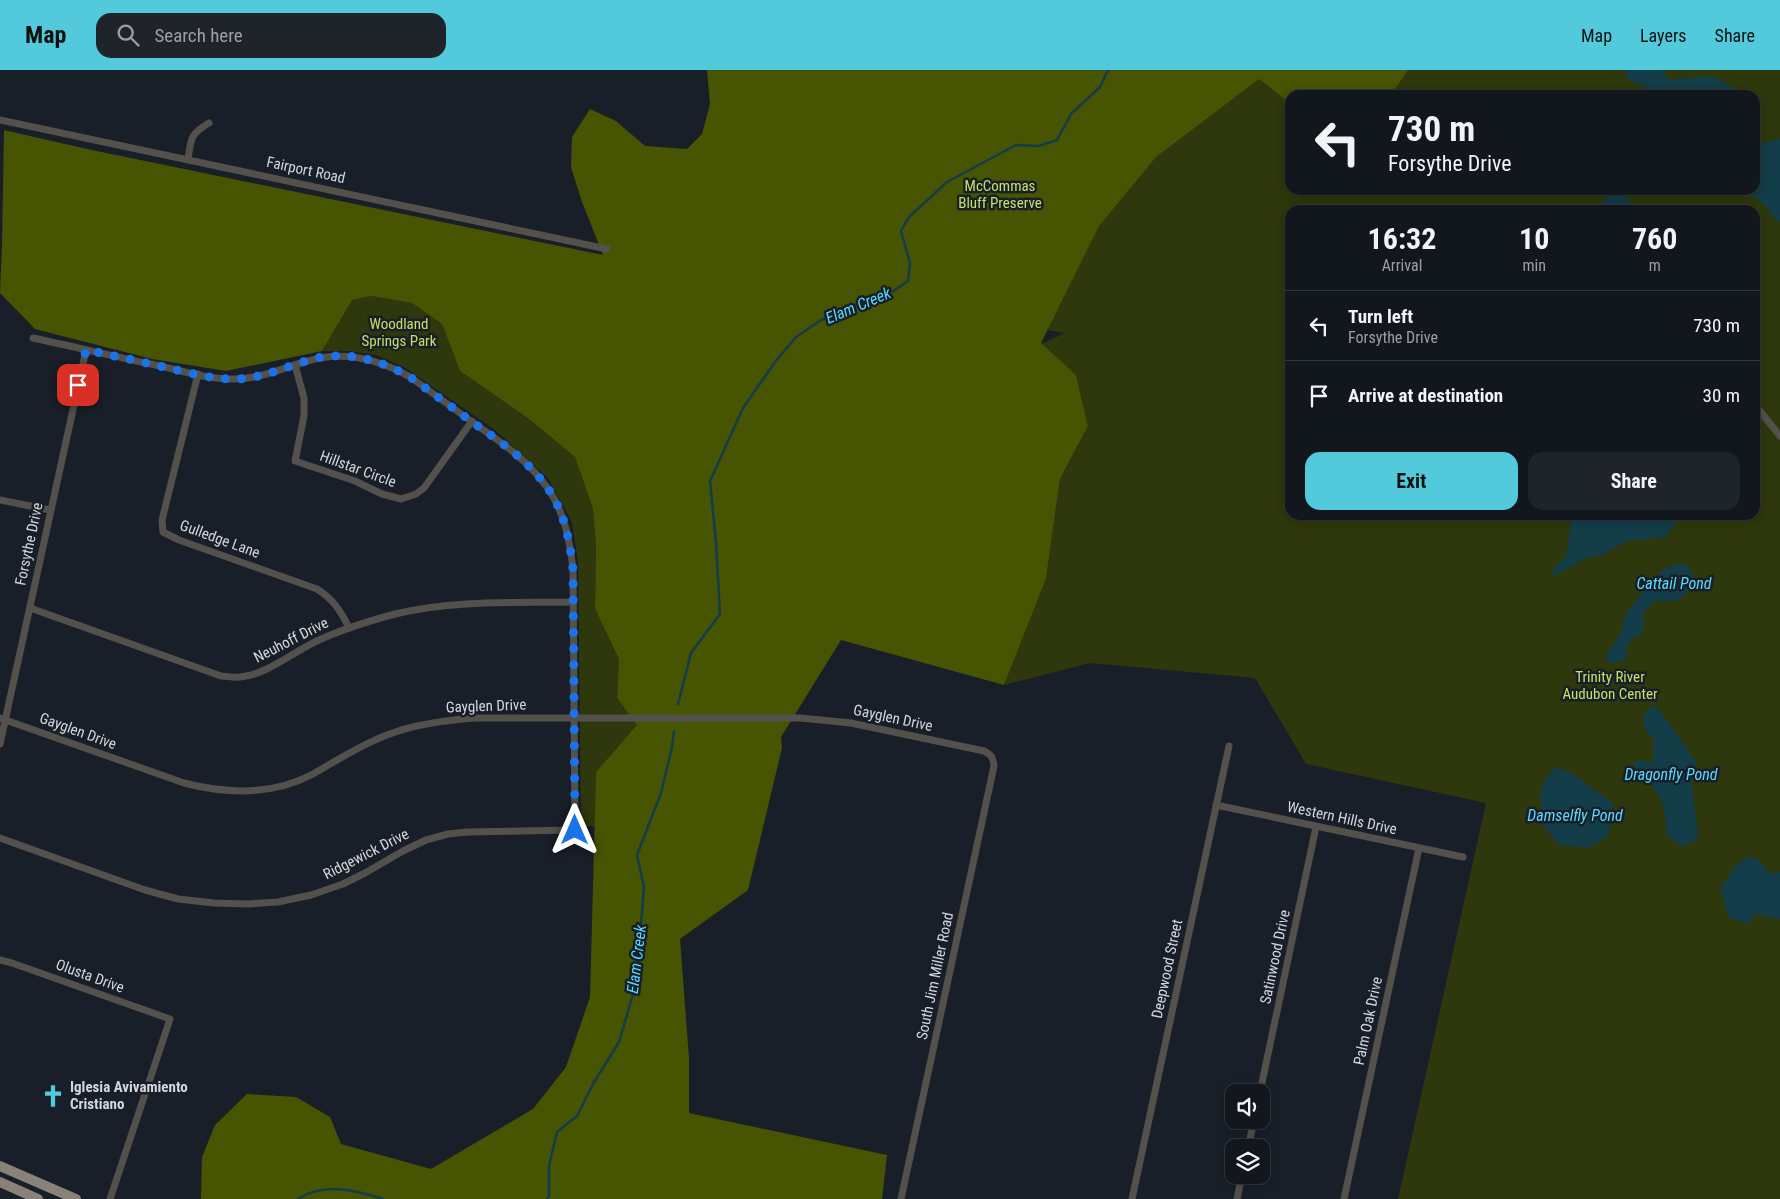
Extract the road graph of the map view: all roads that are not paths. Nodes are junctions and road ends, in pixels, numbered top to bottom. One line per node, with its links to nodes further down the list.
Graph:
1 (0, 120): 3 (street, Fairport Road)
2 (209, 123): 3 (street)
3 (188, 159): 4 (street, Fairport Road)
4 (607, 249)
5 (33, 338): 6 (street)
6 (86, 350): 8 (street); 13 (street, Forsythe Drive)
7 (295, 365): 8 (street); 10 (street); 10 (street, Hillstar Circle)
8 (198, 374): 16 (street, Gulledge Lane)
9 (1760, 411): 11 (street)
10 (472, 422): 14 (street)
11 (1780, 436)
12 (0, 500): 13 (street)
13 (50, 510): 15 (street, Forsythe Drive)
14 (574, 602): 16 (street, Neuhoff Drive); 17 (street)
15 (30, 608): 16 (street, Neuhoff Drive); 18 (street, Forsythe Drive)
16 (349, 628)
17 (575, 717): 18 (street, Gayglen Drive); 21 (street, Gayglen Drive); 24 (street, Ridgewick Drive)
18 (3, 719): 19 (street, Forsythe Drive)
19 (0, 744)
20 (1229, 746): 22 (street, Deepwood Street)
21 (993, 758): 35 (street, South Jim Miller Road)
22 (1216, 805): 23 (street, Western Hills Drive); 36 (street, Deepwood Street)
23 (1316, 827): 25 (street, Western Hills Drive); 28 (street, Satinwood Drive)
24 (0, 838)
25 (1419, 848): 26 (street, Western Hills Drive); 38 (street, Palm Oak Drive)
26 (1463, 857)
27 (0, 960): 34 (street, Olusta Drive)
28 (1262, 1084)
29 (0, 1166): 33 (main road)
30 (0, 1182): 32 (main road)
31 (1240, 1184): 37 (street)
32 (38, 1199)
33 (76, 1199)
34 (110, 1199)
35 (901, 1199)
36 (1132, 1199)
37 (1237, 1199)
38 (1344, 1199)

